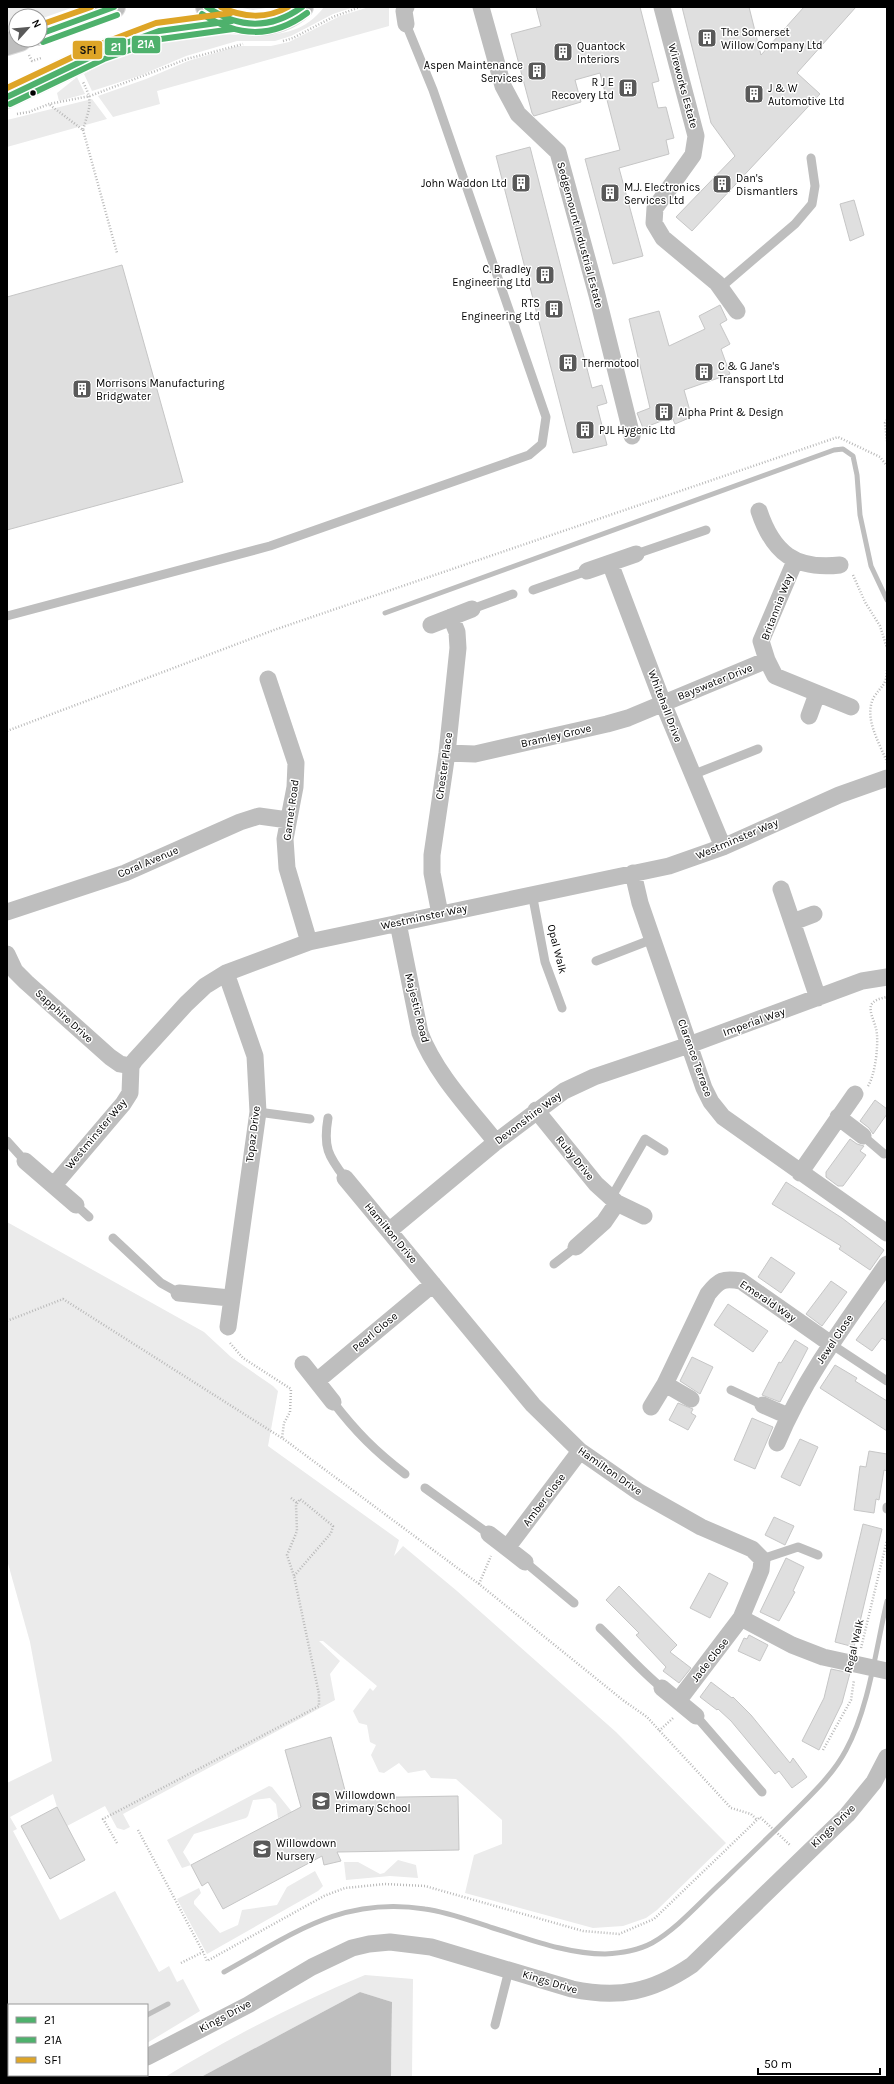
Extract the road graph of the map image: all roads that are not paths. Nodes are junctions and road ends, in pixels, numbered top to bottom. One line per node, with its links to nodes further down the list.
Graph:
1 (114, 7): 9 (main road)
2 (207, 7): 7 (main road)
3 (302, 7): 7 (main road)
4 (406, 7): 8 (street)
5 (481, 7): 14 (street, Sedgemount Industrial Estate)
6 (662, 7): 12 (street, Wireworks Estate)
7 (232, 21): 10 (main road)
8 (406, 24): 25 (lane)
9 (48, 31)
10 (11, 106)
11 (811, 158): 12 (lane)
12 (720, 288): 13 (street, Wireworks Estate)
13 (737, 311)
14 (632, 436)
15 (759, 511): 18 (street)
16 (706, 530): 17 (lane)
17 (636, 554): 19 (street)
18 (795, 561): 20 (street); 28 (street, Britannia Way)
19 (610, 563): 21 (street); 31 (street, Whitehall Drive)
20 (840, 565)
21 (587, 571): 22 (lane)
22 (533, 590)
23 (513, 594): 24 (lane)
24 (472, 610): 26 (street)
25 (7, 616)
26 (451, 617): 27 (street); 35 (street, Chester Place)
27 (431, 624)
28 (767, 660): 30 (street, Britannia Way); 31 (street, Bayswater Drive)
29 (268, 679): 38 (street, Garnet Road)
30 (817, 694): 32 (street, Britannia Way); 33 (street)
31 (663, 703): 35 (street, Bramley Grove); 36 (street, Whitehall Drive)
32 (851, 708)
33 (809, 716)
34 (758, 748): 36 (lane)
35 (447, 753): 44 (street, Chester Place)
36 (692, 775): 39 (street, Whitehall Drive)
37 (887, 778): 39 (street, Westminster Way)
38 (288, 820): 43 (street, Coral Avenue); 49 (street, Garnet Road)
39 (723, 847): 40 (street, Westminster Way)
40 (633, 873): 42 (street, Westminster Way); 48 (street, Clarence Terrace)
41 (781, 890): 46 (street)
42 (532, 893): 44 (street, Westminster Way); 56 (lane, Opal Walk)
43 (7, 912)
44 (440, 914): 47 (street, Westminster Way)
45 (814, 914): 46 (street)
46 (793, 922): 55 (street)
47 (398, 923): 49 (street, Westminster Way); 67 (street, Majestic Road)
48 (653, 939): 51 (lane); 57 (street, Clarence Terrace)
49 (309, 942): 52 (street, Westminster Way)
50 (7, 954): 53 (street, Sapphire Drive)
51 (596, 961)
52 (226, 973): 58 (street, Westminster Way); 61 (street, Topaz Drive)
53 (11, 975): 58 (street, Sapphire Drive)
54 (887, 977): 55 (street, Imperial Way)
55 (818, 998): 57 (street, Imperial Way)
56 (562, 1008)
57 (689, 1045): 60 (street, Devonshire Way); 71 (street, Clarence Terrace)
58 (131, 1066): 73 (street, Westminster Way)
59 (855, 1094): 62 (street)
60 (536, 1110): 67 (street, Devonshire Way); 74 (street, Ruby Drive)
61 (258, 1112): 64 (lane); 86 (street, Topaz Drive)
62 (838, 1117): 65 (street); 71 (street)
63 (328, 1118): 72 (lane)
64 (310, 1119)
65 (863, 1136): 69 (lane)
66 (7, 1141): 70 (lane)
67 (496, 1142): 78 (street, Devonshire Way)
68 (664, 1151): 74 (lane)
69 (884, 1154)
70 (25, 1161): 73 (street)
71 (800, 1173): 79 (street, Clarence Terrace)
72 (345, 1178): 78 (street, Hamilton Drive)
73 (54, 1185): 75 (street)
74 (614, 1200): 76 (street, Ruby Drive); 81 (street)
75 (76, 1205): 77 (lane)
76 (644, 1216)
77 (89, 1217)
78 (390, 1230): 84 (street, Hamilton Drive)
79 (887, 1233)
80 (113, 1238): 85 (lane)
81 (576, 1247): 82 (lane)
82 (554, 1264)
83 (887, 1264): 88 (street, Jewel Close)
84 (433, 1284): 90 (street, Pearl Close); 100 (street, Hamilton Drive)
85 (179, 1293): 86 (street)
86 (230, 1298): 87 (street, Topaz Drive)
87 (228, 1327)
88 (831, 1344): 91 (lane); 92 (street, Emerald Way); 98 (street, Jewel Close)
89 (304, 1364): 90 (street)
90 (318, 1380): 95 (street)
91 (887, 1381)
92 (665, 1384): 94 (street); 97 (street, Emerald Way)
93 (731, 1390): 96 (lane)
94 (691, 1399)
95 (333, 1402): 101 (lane)
96 (763, 1405): 98 (street)
97 (650, 1407)
98 (788, 1416): 99 (street, Jewel Close)
99 (777, 1443)
100 (580, 1452): 103 (street, Amber Close); 105 (street, Hamilton Drive)
101 (405, 1474)
102 (426, 1488): 103 (lane)
103 (498, 1541): 106 (street)
104 (818, 1555): 105 (lane)
105 (762, 1559): 108 (street)
106 (525, 1562): 107 (lane)
107 (574, 1603)
108 (741, 1618): 110 (street); 112 (street, Jade Close)
109 (600, 1628): 111 (lane)
110 (872, 1668)
111 (662, 1688): 112 (street)
112 (678, 1701): 113 (street)
113 (696, 1716): 115 (lane)
114 (885, 1766): 116 (street, Kings Drive)
115 (762, 1792)
116 (509, 1970): 117 (lane); 118 (street, Kings Drive)
117 (495, 2025)
118 (148, 2056)

